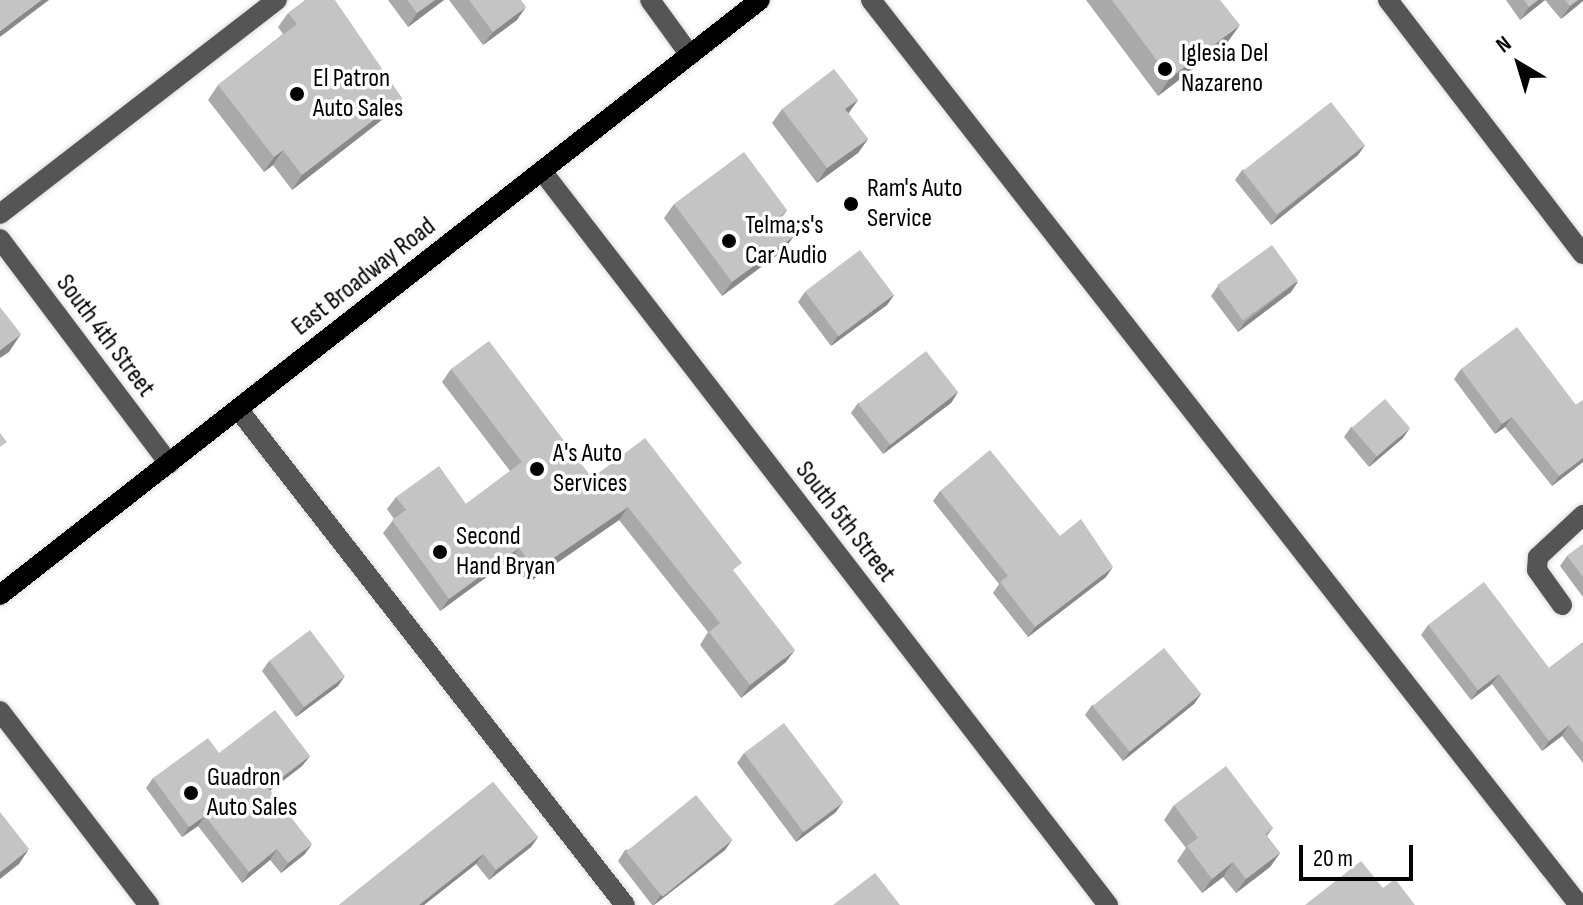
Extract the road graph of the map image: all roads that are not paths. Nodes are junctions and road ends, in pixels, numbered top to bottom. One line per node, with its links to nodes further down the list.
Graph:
1 (277, 0): 8 (street)
2 (650, 0): 6 (street)
3 (760, 0): 6 (main road, East Broadway Road)
4 (871, 0): 20 (street)
5 (1388, 0): 10 (street)
6 (690, 55): 7 (main road, East Broadway Road)
7 (542, 171): 11 (main road, East Broadway Road); 19 (street, South 5th Street)
8 (0, 214)
9 (0, 239): 12 (street, South 4th Street)
10 (1583, 254)
11 (238, 409): 12 (main road, East Broadway Road); 18 (street)
12 (169, 463): 14 (main road, East Broadway Road)
13 (1583, 515): 15 (street)
14 (0, 595)
15 (1562, 605)
16 (0, 711): 17 (street)
17 (149, 905)
18 (625, 905)
19 (1108, 905)
20 (1579, 905)

